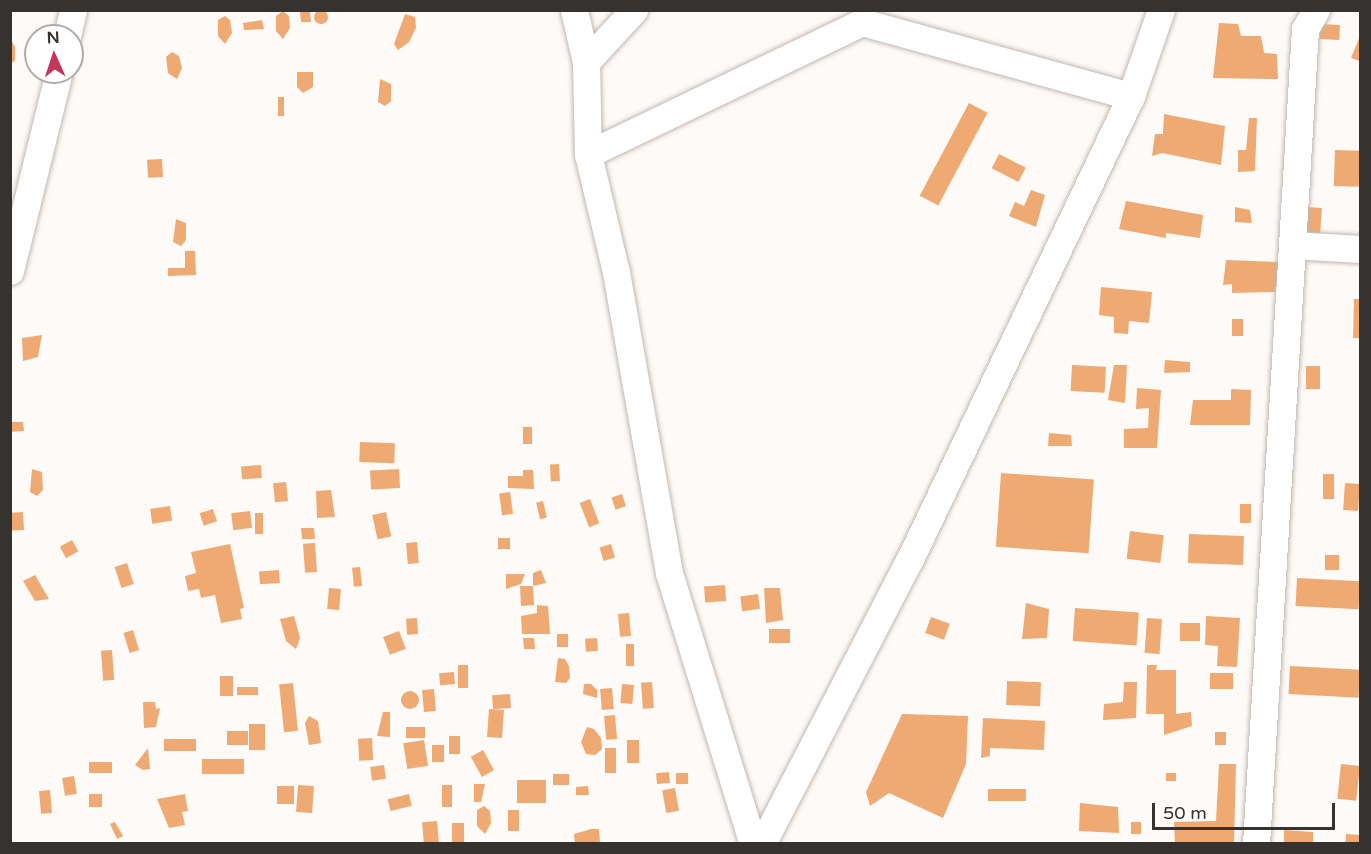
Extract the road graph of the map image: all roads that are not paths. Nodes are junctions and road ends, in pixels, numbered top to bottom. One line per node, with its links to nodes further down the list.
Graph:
1 (574, 10): 6 (street)
2 (634, 10): 6 (street)
3 (1161, 10): 8 (street)
4 (1316, 10): 10 (street)
5 (895, 21): 8 (street); 9 (street)
6 (586, 62): 9 (street)
7 (55, 84): 12 (street)
8 (1131, 96): 14 (street)
9 (588, 154): 13 (street)
10 (1292, 245): 11 (street); 15 (street)
11 (1360, 249)
12 (10, 271)
13 (753, 843)
14 (762, 843)
15 (1256, 843)

